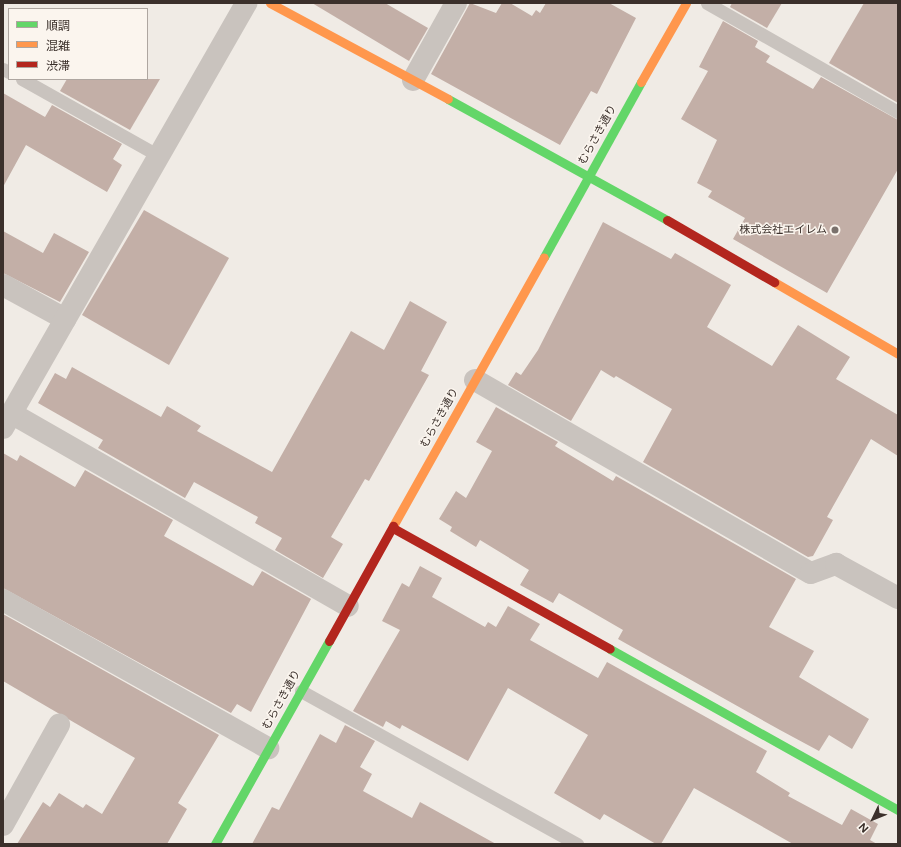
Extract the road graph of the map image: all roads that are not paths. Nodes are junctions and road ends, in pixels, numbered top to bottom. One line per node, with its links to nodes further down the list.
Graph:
1 (246, 3): 9 (street)
2 (270, 3): 7 (street)
3 (456, 3): 7 (street)
4 (686, 3): 10 (street, むらさき通り)
5 (708, 3): 8 (lane)
6 (24, 80): 9 (lane)
7 (413, 80): 10 (street)
8 (898, 112)
9 (159, 156): 12 (street)
10 (590, 175): 13 (street); 14 (street, むらさき通り)
11 (3, 285): 12 (street)
12 (65, 319): 15 (street)
13 (898, 354)
14 (475, 380): 16 (street, むらさき通り); 17 (street)
15 (7, 421): 19 (street)
16 (393, 528): 19 (street, むらさき通り); 23 (street)
17 (898, 598)
18 (3, 600): 22 (street)
19 (348, 606): 20 (street, むらさき通り)
20 (301, 691): 22 (street, むらさき通り); 26 (lane)
21 (59, 725): 24 (street)
22 (268, 748): 25 (street, むらさき通り)
23 (898, 810)
24 (3, 825)
25 (215, 844)
26 (577, 844)

